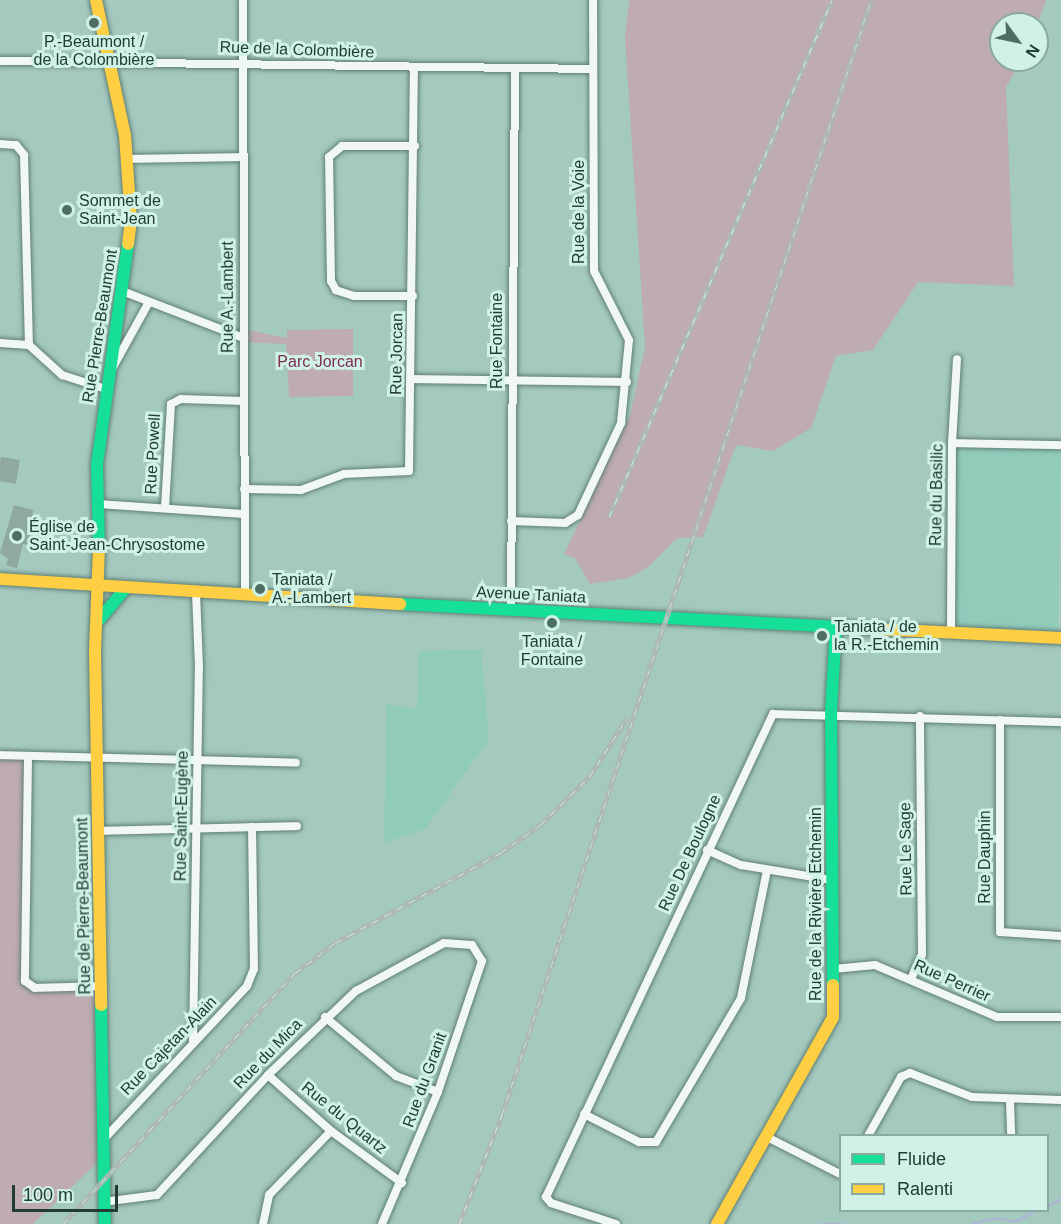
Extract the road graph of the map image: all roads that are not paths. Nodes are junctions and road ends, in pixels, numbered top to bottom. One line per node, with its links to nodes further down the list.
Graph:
1 (96, 0): 4 (main road, Rue Pierre-Beaumont)
2 (243, 0): 6 (street, Rue A.-Lambert)
3 (593, 0): 8 (street, Rue de la Voie)
4 (109, 60): 5 (street, Rue de la Colombière); 6 (street, Rue de la Colombière); 13 (main road, Rue Pierre-Beaumont)
5 (0, 61)
6 (243, 63): 7 (street, Rue de la Colombière); 12 (street, Rue A.-Lambert)
7 (414, 68): 9 (street, Rue de la Colombière); 11 (street, Rue Jorcan)
8 (593, 69): 9 (street, Rue de la Colombière); 24 (street, Rue de la Voie)
9 (515, 71): 23 (street, Rue Fontaine)
10 (0, 144): 19 (street)
11 (415, 146): 15 (street, Rue Jorcan); 15 (street)
12 (243, 157): 13 (street); 17 (street, Rue A.-Lambert)
13 (128, 159): 14 (main road, Rue Pierre-Beaumont)
14 (122, 291): 16 (street); 21 (main road, Rue Pierre-Beaumont)
15 (412, 296): 22 (street, Rue Jorcan)
16 (149, 302): 17 (street); 21 (street)
17 (244, 338): 26 (street, Rue A.-Lambert)
18 (0, 343): 19 (street)
19 (29, 345): 25 (street)
20 (957, 359): 27 (street, Rue du Basilic)
21 (108, 375): 25 (main road, Rue Pierre-Beaumont)
22 (412, 379): 23 (street); 29 (street, Rue Jorcan)
23 (512, 381): 24 (street); 33 (street, Rue Fontaine)
24 (627, 382): 33 (street, Rue de la Voie)
25 (106, 389): 30 (main road, Rue Pierre-Beaumont)
26 (244, 401): 29 (street, Rue A.-Lambert); 31 (street, Rue Powell)
27 (952, 443): 28 (street); 42 (street, Rue du Basilic)
28 (1061, 445)
29 (244, 489): 32 (street, Rue A.-Lambert)
30 (98, 504): 31 (street); 35 (main road, Rue Pierre-Beaumont)
31 (165, 508): 32 (street)
32 (244, 514): 38 (street, Rue A.-Lambert)
33 (511, 521): 39 (street, Rue Fontaine)
34 (0, 579): 35 (main road, Avenue Taniata)
35 (99, 588): 36 (main road, Avenue Taniata); 40 (main road, Rue de Pierre-Beaumont)
36 (125, 589): 37 (main road, Avenue Taniata); 40 (main road)
37 (196, 591): 38 (main road, Avenue Taniata); 51 (street, Rue Saint-Eugène)
38 (245, 595): 39 (main road, Avenue Taniata)
39 (511, 611): 41 (main road, Avenue Taniata)
40 (99, 621): 50 (main road, Rue de Pierre-Beaumont)
41 (836, 626): 42 (main road, Avenue Taniata); 44 (main road, Rue de la Rivière Etchemin)
42 (951, 632): 43 (main road, Avenue Taniata)
43 (1061, 638)
44 (831, 712): 45 (street, Rue De Boulogne); 57 (street, Rue De Boulogne); 59 (main road, Rue de la Rivière Etchemin)
45 (920, 716): 46 (street, Rue De Boulogne); 63 (street, Rue Le Sage)
46 (1000, 720): 47 (street, Rue De Boulogne); 60 (street, Rue Dauphin)
47 (1061, 722)
48 (0, 755): 49 (street)
49 (28, 758): 50 (street); 64 (street)
50 (97, 759): 51 (street); 56 (main road, Rue de Pierre-Beaumont)
51 (198, 761): 52 (street); 55 (street, Rue Saint-Eugène)
52 (296, 763)
53 (297, 826): 54 (street)
54 (252, 827): 55 (street); 67 (street, Rue Cajetan-Alain)
55 (197, 829): 56 (street); 67 (street, Rue Saint-Eugène)
56 (98, 831): 64 (main road, Rue de Pierre-Beaumont)
57 (707, 850): 58 (street); 72 (street, Rue De Boulogne)
58 (767, 870): 59 (street); 72 (street)
59 (832, 880): 62 (main road, Rue de la Rivière Etchemin)
60 (1061, 936)
61 (472, 945): 65 (street, Rue du Mica); 69 (street, Rue du Granit)
62 (833, 969): 63 (street, Rue Perrier); 76 (main road, Rue de la Rivière Etchemin)
63 (911, 979): 66 (street, Rue Perrier)
64 (102, 986): 77 (main road, Rue de Pierre-Beaumont)
65 (325, 1017): 68 (street, Rue du Mica); 69 (street)
66 (1061, 1017)
67 (193, 1042): 77 (street, Rue Cajetan-Alain)
68 (268, 1075): 73 (street, Rue du Quartz); 80 (street, Rue du Mica)
69 (438, 1092): 79 (street, Rue du Granit)
70 (1061, 1100): 71 (street)
71 (1010, 1101): 74 (street); 75 (street)
72 (584, 1114): 84 (street, Rue De Boulogne)
73 (331, 1131): 79 (street, Rue du Quartz); 82 (street)
74 (869, 1134)
75 (1011, 1134)
76 (765, 1136): 78 (street); 85 (main road, Rue de la Rivière Etchemin)
77 (102, 1141): 80 (main road, Rue de Pierre-Beaumont)
78 (839, 1173)
79 (402, 1183): 83 (street, Rue du Granit)
80 (103, 1202): 81 (main road, Rue de Pierre-Beaumont)
81 (105, 1224)
82 (264, 1224)
83 (382, 1224)
84 (616, 1224)
85 (717, 1224)

